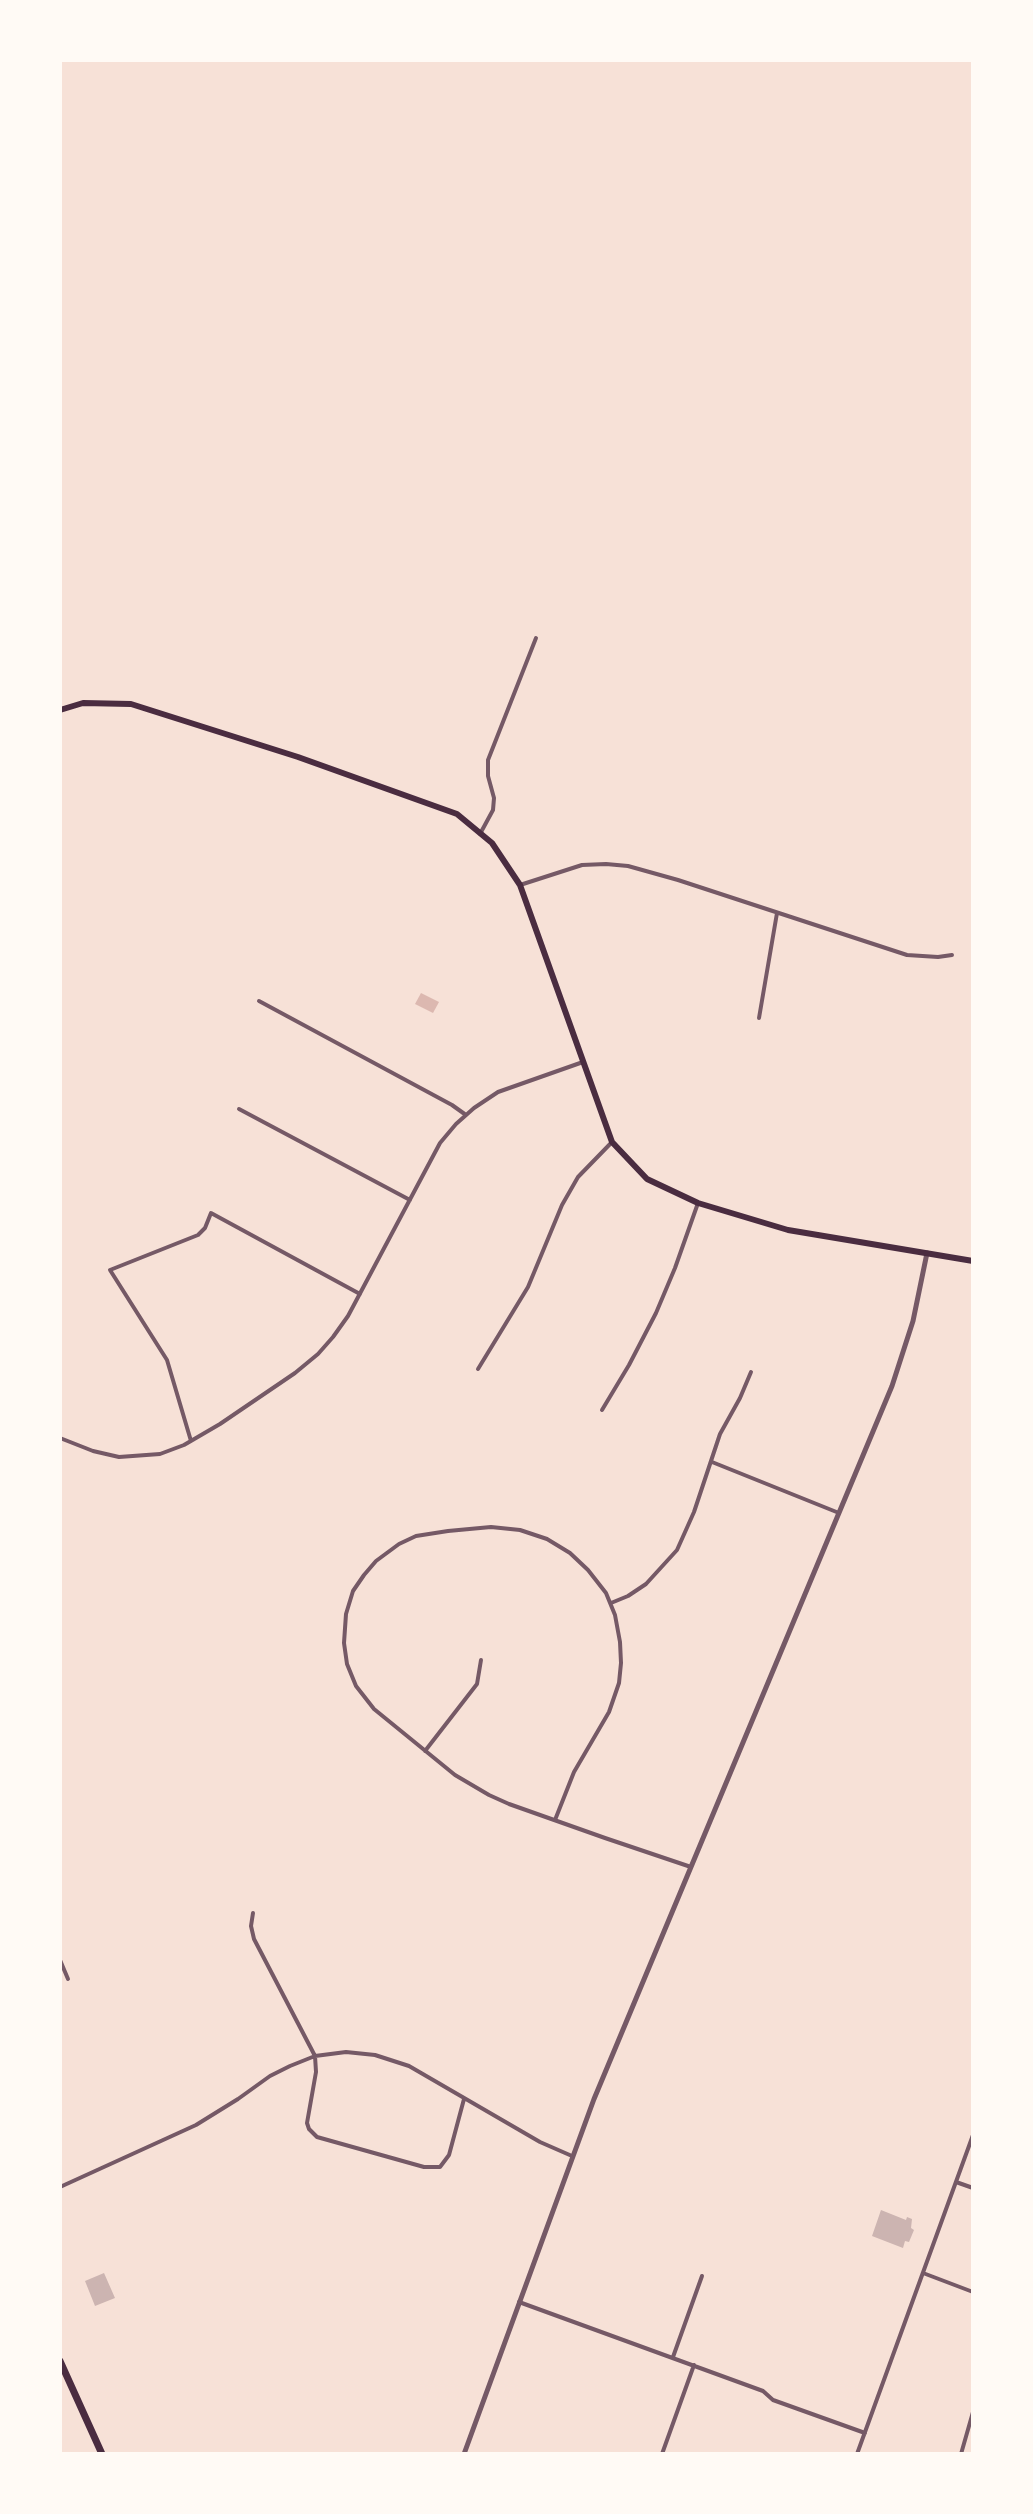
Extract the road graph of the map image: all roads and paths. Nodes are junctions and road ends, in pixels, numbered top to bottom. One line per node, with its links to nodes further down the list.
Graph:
1 (536, 638): 3 (street)
2 (60, 710): 3 (main road)
3 (480, 834): 4 (main road)
4 (520, 885): 5 (street); 9 (main road)
5 (777, 913): 6 (street); 8 (street)
6 (952, 955)
7 (259, 1001): 11 (street)
8 (759, 1018)
9 (583, 1062): 11 (street); 12 (main road)
10 (239, 1109): 13 (street)
11 (466, 1115): 13 (street)
12 (612, 1142): 14 (main road); 18 (street)
13 (410, 1200): 17 (street)
14 (698, 1203): 15 (main road); 20 (street)
15 (927, 1252): 16 (main road); 24 (street)
16 (973, 1261)
17 (360, 1294): 22 (street); 22 (street)
18 (478, 1369)
19 (751, 1372): 23 (street)
20 (602, 1410)
21 (60, 1438): 22 (street)
22 (191, 1441)
23 (711, 1462): 24 (street); 25 (street)
24 (839, 1513): 29 (street)
25 (611, 1603): 27 (street); 28 (street)
26 (481, 1660): 27 (street)
27 (425, 1751): 28 (street)
28 (555, 1820): 29 (street)
29 (691, 1867): 36 (street)
30 (253, 1913): 33 (street)
31 (60, 1960): 32 (street)
32 (68, 1979)
33 (315, 2056): 34 (street); 34 (street); 38 (street)
34 (464, 2098): 36 (street)
35 (973, 2135): 37 (street)
36 (572, 2156): 43 (street)
37 (956, 2182): 39 (street); 40 (street)
38 (60, 2187)
39 (973, 2188)
40 (923, 2273): 42 (street); 48 (street)
41 (702, 2276): 44 (street)
42 (973, 2292)
43 (519, 2302): 44 (street); 50 (street)
44 (673, 2357): 46 (street)
45 (60, 2361): 49 (main road)
46 (694, 2365): 48 (street); 51 (street)
47 (973, 2412): 53 (street)
48 (865, 2433): 52 (street)
49 (102, 2454)
50 (464, 2454)
51 (662, 2454)
52 (857, 2454)
53 (961, 2454)

